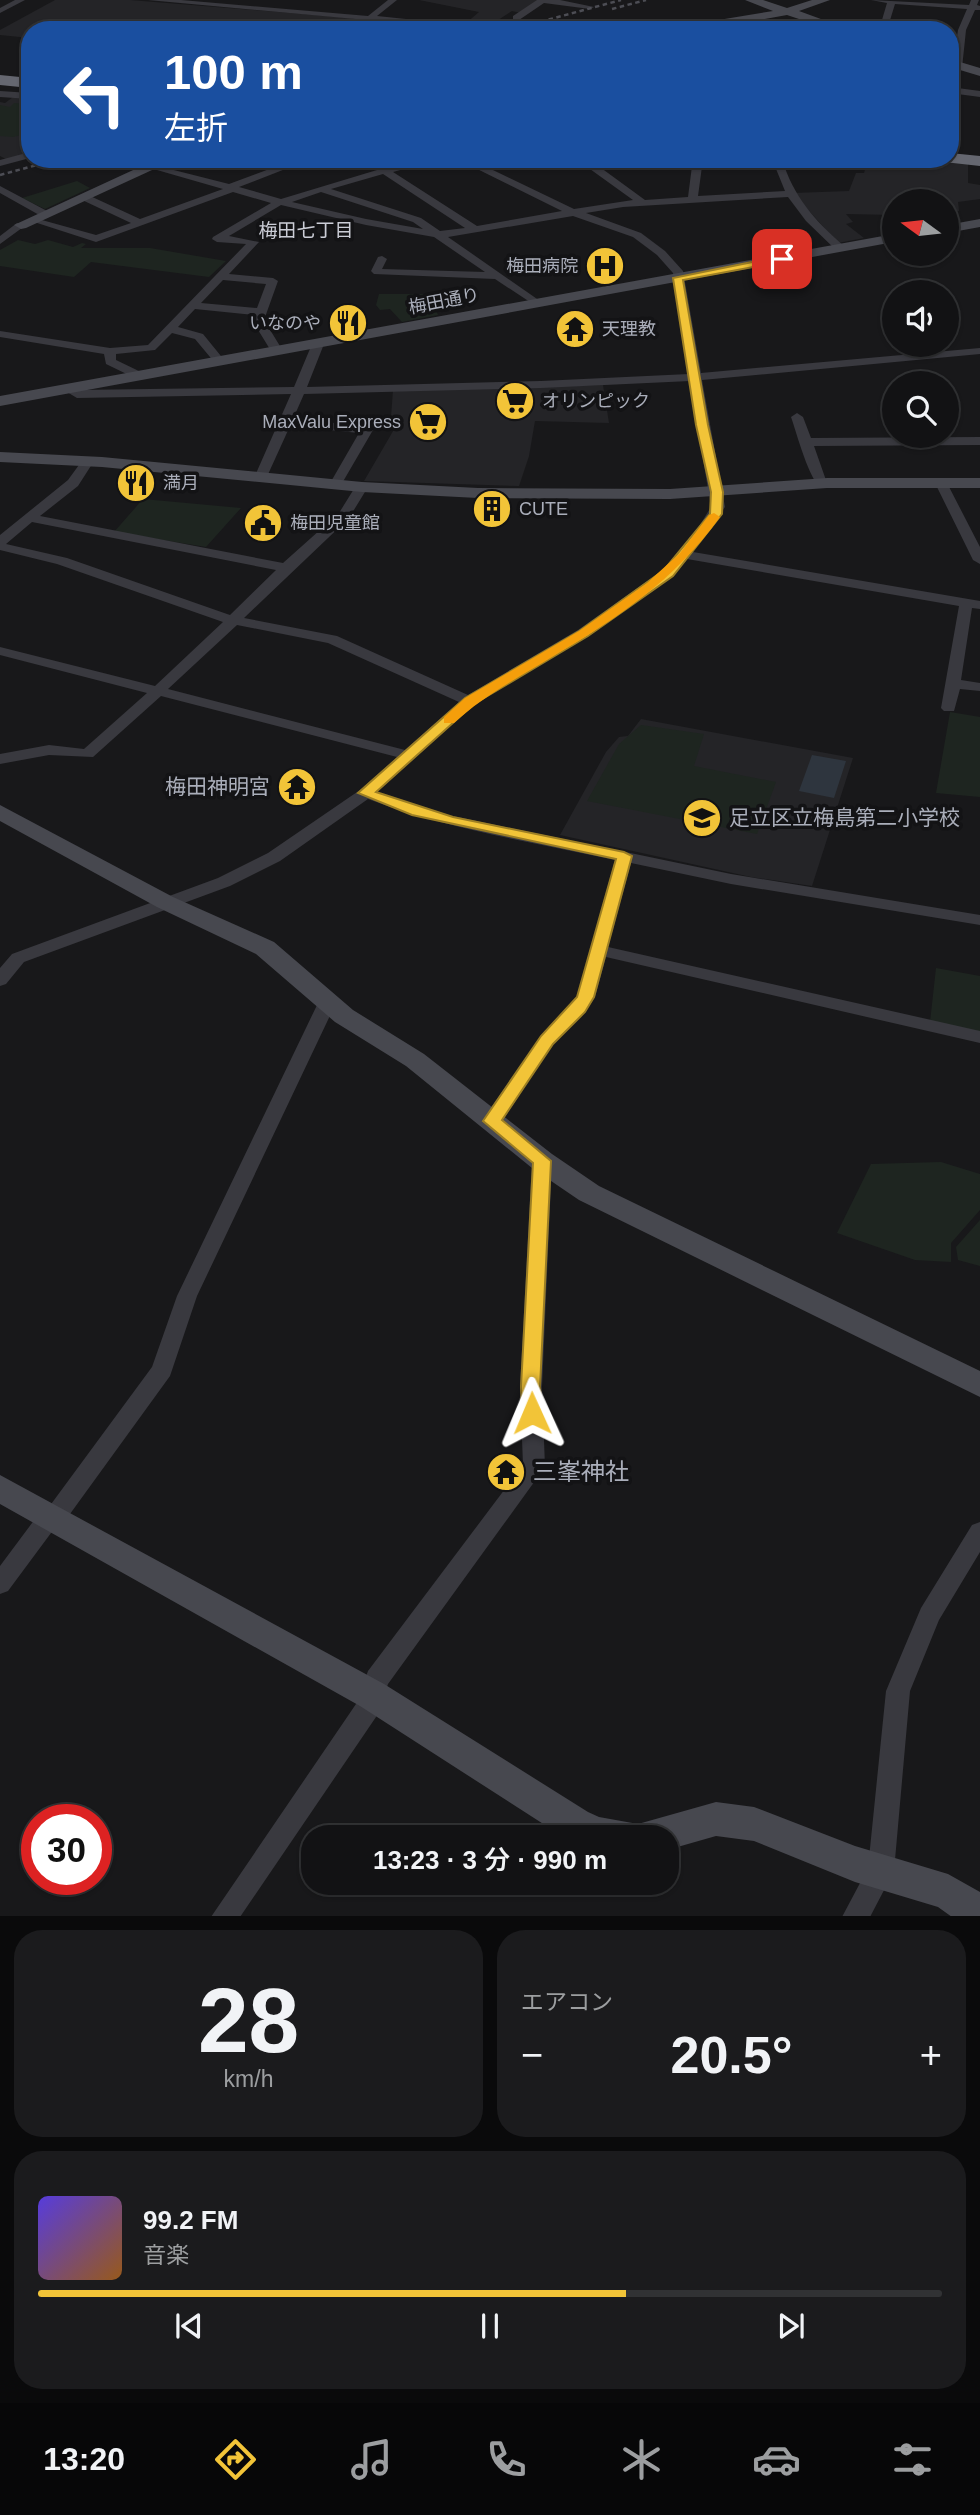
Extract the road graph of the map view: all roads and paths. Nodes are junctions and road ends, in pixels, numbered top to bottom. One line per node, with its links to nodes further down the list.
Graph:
1 (21, 0): 14 (street)
2 (152, 0): 9 (street)
3 (256, 0): 13 (street)
4 (393, 0): 16 (street)
5 (543, 0): 12 (street); 17 (street)
6 (751, 0): 15 (street)
7 (824, 0): 15 (street)
8 (875, 0): 10 (street)
9 (194, 2): 13 (street)
10 (891, 2): 11 (street); 21 (street)
11 (975, 5): 22 (street)
12 (590, 7)
13 (244, 8): 16 (street)
14 (0, 11)
15 (788, 12): 19 (street); 20 (street)
16 (370, 18): 18 (street)
17 (516, 18)
18 (405, 21)
19 (735, 21)
20 (816, 21)
21 (886, 21)
22 (959, 49)
23 (959, 69): 24 (street)
24 (980, 72)
25 (0, 78): 26 (highway)
26 (21, 79)
27 (959, 91): 29 (street)
28 (0, 93): 30 (street)
29 (980, 94)
30 (21, 95)
31 (959, 153): 32 (highway)
32 (980, 155)
33 (21, 157): 34 (street)
34 (2, 162)
35 (149, 168): 49 (street)
36 (160, 168): 45 (street)
37 (282, 168): 45 (street)
38 (381, 168): 44 (street)
39 (398, 168): 44 (street)
40 (481, 168): 53 (street)
41 (593, 168): 51 (street)
42 (697, 168): 50 (street)
43 (780, 168): 48 (street)
44 (386, 171): 47 (street); 58 (street)
45 (230, 188): 52 (street); 55 (street)
46 (0, 189): 54 (street)
47 (321, 189): 52 (street); 60 (street)
48 (790, 194): 50 (street); 63 (street)
49 (84, 197): 54 (street); 55 (street)
50 (693, 200): 51 (street)
51 (643, 202): 53 (street)
52 (278, 203): 60 (street); 66 (street)
53 (571, 212): 58 (street); 67 (street)
54 (34, 219): 55 (street); 59 (street); 62 (street)
55 (138, 222)
56 (980, 223): 57 (street)
57 (959, 227)
58 (473, 228): 60 (street)
59 (0, 234)
60 (439, 234): 65 (street)
61 (882, 241): 63 (street, 梅田通り)
62 (0, 242)
63 (840, 248): 67 (street, 梅田通り)
64 (382, 259): 65 (street)
65 (498, 276): 68 (street)
66 (219, 277): 69 (street); 70 (street)
67 (678, 278): 68 (street, 梅田通り); 79 (street)
68 (536, 303): 73 (street, 梅田通り)
69 (191, 305): 70 (street); 71 (street)
70 (261, 312): 75 (street)
71 (169, 329): 74 (street); 77 (street)
72 (0, 334): 74 (street)
73 (318, 344): 75 (street, 梅田通り); 80 (street)
74 (110, 351): 78 (street)
75 (277, 351): 77 (street, 梅田通り)
76 (980, 351): 79 (street)
77 (219, 361): 78 (street, 梅田通り)
78 (139, 376): 81 (street, 梅田通り)
79 (694, 377): 80 (street); 95 (street)
80 (300, 388): 81 (street); 84 (street)
81 (68, 389): 82 (street, 梅田通り)
82 (4, 399)
83 (797, 417): 86 (street)
84 (286, 422): 89 (street); 93 (street)
85 (980, 441): 86 (street)
86 (805, 442): 90 (street)
87 (0, 457): 88 (street)
88 (88, 461): 89 (street); 96 (street)
89 (260, 478): 93 (street)
90 (821, 483): 91 (street); 95 (street)
91 (941, 483): 92 (street); 99 (street)
92 (980, 483)
93 (335, 485): 94 (street)
94 (362, 487): 95 (street); 100 (street)
95 (717, 492): 98 (street)
96 (30, 518): 97 (street); 100 (street)
97 (0, 544): 102 (street)
98 (685, 555): 101 (street); 107 (street)
99 (980, 560)
100 (286, 568): 102 (street)
101 (973, 604): 104 (street)
102 (235, 620): 106 (street); 107 (street)
103 (0, 651): 106 (street)
104 (954, 684): 105 (street); 108 (street)
105 (980, 687)
106 (159, 691): 109 (street); 110 (street)
107 (469, 701): 109 (street)
108 (949, 708)
109 (408, 755): 111 (street)
110 (0, 759)
111 (366, 793): 113 (street); 114 (street)
112 (0, 812): 114 (street)
113 (624, 856): 115 (street); 116 (street)
114 (166, 902): 117 (street); 118 (street)
115 (980, 920)
116 (598, 950): 119 (street); 120 (street)
117 (0, 980)
118 (327, 1003): 120 (street); 124 (street)
119 (980, 1037)
120 (492, 1121): 121 (street)
121 (542, 1161): 122 (street); 127 (street)
122 (980, 1385)
123 (0, 1488): 124 (street)
124 (54, 1518): 126 (street); 127 (street)
125 (980, 1532): 130 (street)
126 (0, 1584)
127 (372, 1695): 128 (street); 132 (street)
128 (577, 1825)
129 (679, 1829): 130 (street)
130 (881, 1871): 131 (street); 133 (street)
131 (980, 1914)
132 (224, 1916)
133 (855, 1916)

